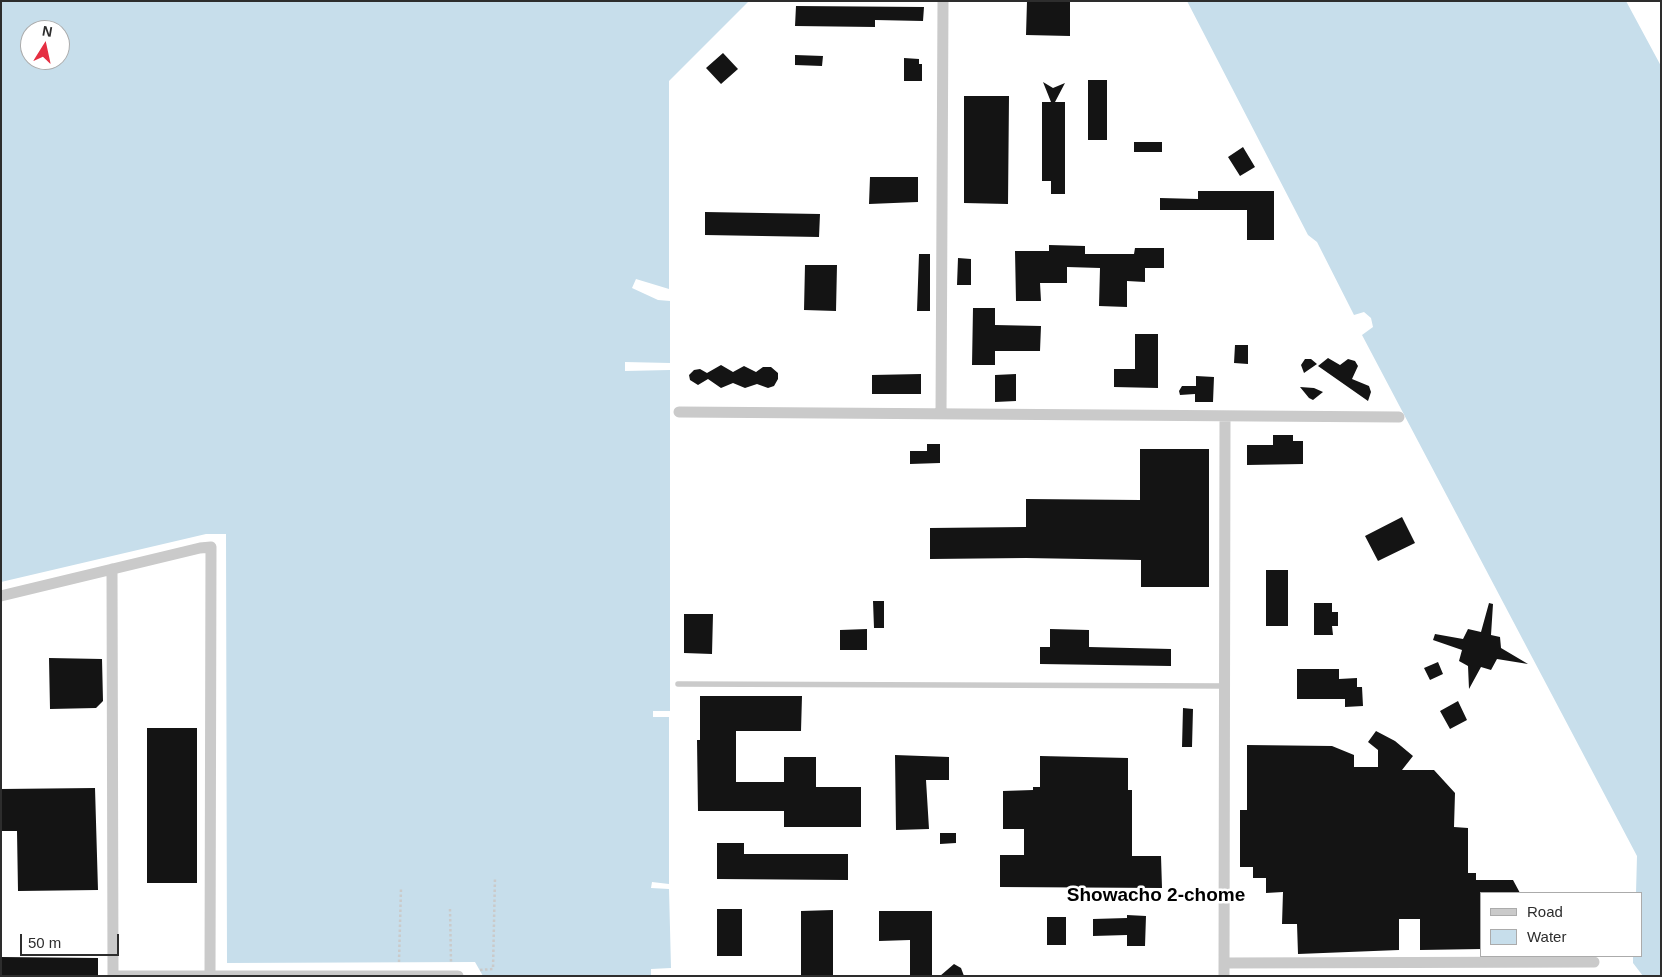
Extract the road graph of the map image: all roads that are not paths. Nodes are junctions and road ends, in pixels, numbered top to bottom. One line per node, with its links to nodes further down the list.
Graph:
1 (943, 1): 3 (street)
2 (679, 412): 3 (street)
3 (941, 414): 4 (street)
4 (1225, 416): 5 (street); 9 (street)
5 (1399, 418)
6 (112, 569): 7 (street); 12 (street); 13 (street)
7 (1, 596)
8 (678, 684): 9 (lane)
9 (1225, 686): 11 (street)
10 (1594, 962): 11 (street)
11 (1224, 963): 15 (street)
12 (210, 974): 13 (street); 14 (street)
13 (113, 976)
14 (458, 976)
15 (1224, 976)

